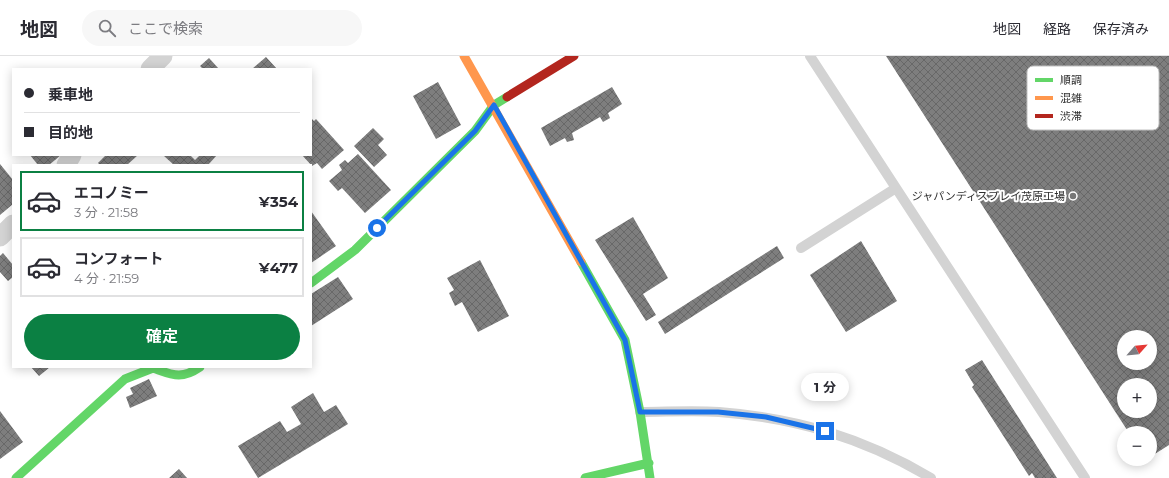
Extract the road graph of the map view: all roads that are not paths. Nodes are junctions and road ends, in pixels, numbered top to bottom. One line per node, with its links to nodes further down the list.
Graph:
1 (163, 56): 5 (street)
2 (464, 56): 6 (street)
3 (574, 56): 6 (street)
4 (810, 56): 7 (lane)
5 (151, 68)
6 (494, 105): 11 (street); 15 (street)
7 (896, 188): 10 (lane); 20 (lane)
8 (12, 225): 9 (street)
9 (0, 237)
10 (801, 248)
11 (312, 282)
12 (153, 368): 17 (street)
13 (153, 368): 14 (street)
14 (199, 368)
15 (640, 412): 16 (street); 19 (lane)
16 (650, 470): 18 (street)
17 (16, 478)
18 (585, 478)
19 (931, 478)
20 (1085, 478)

